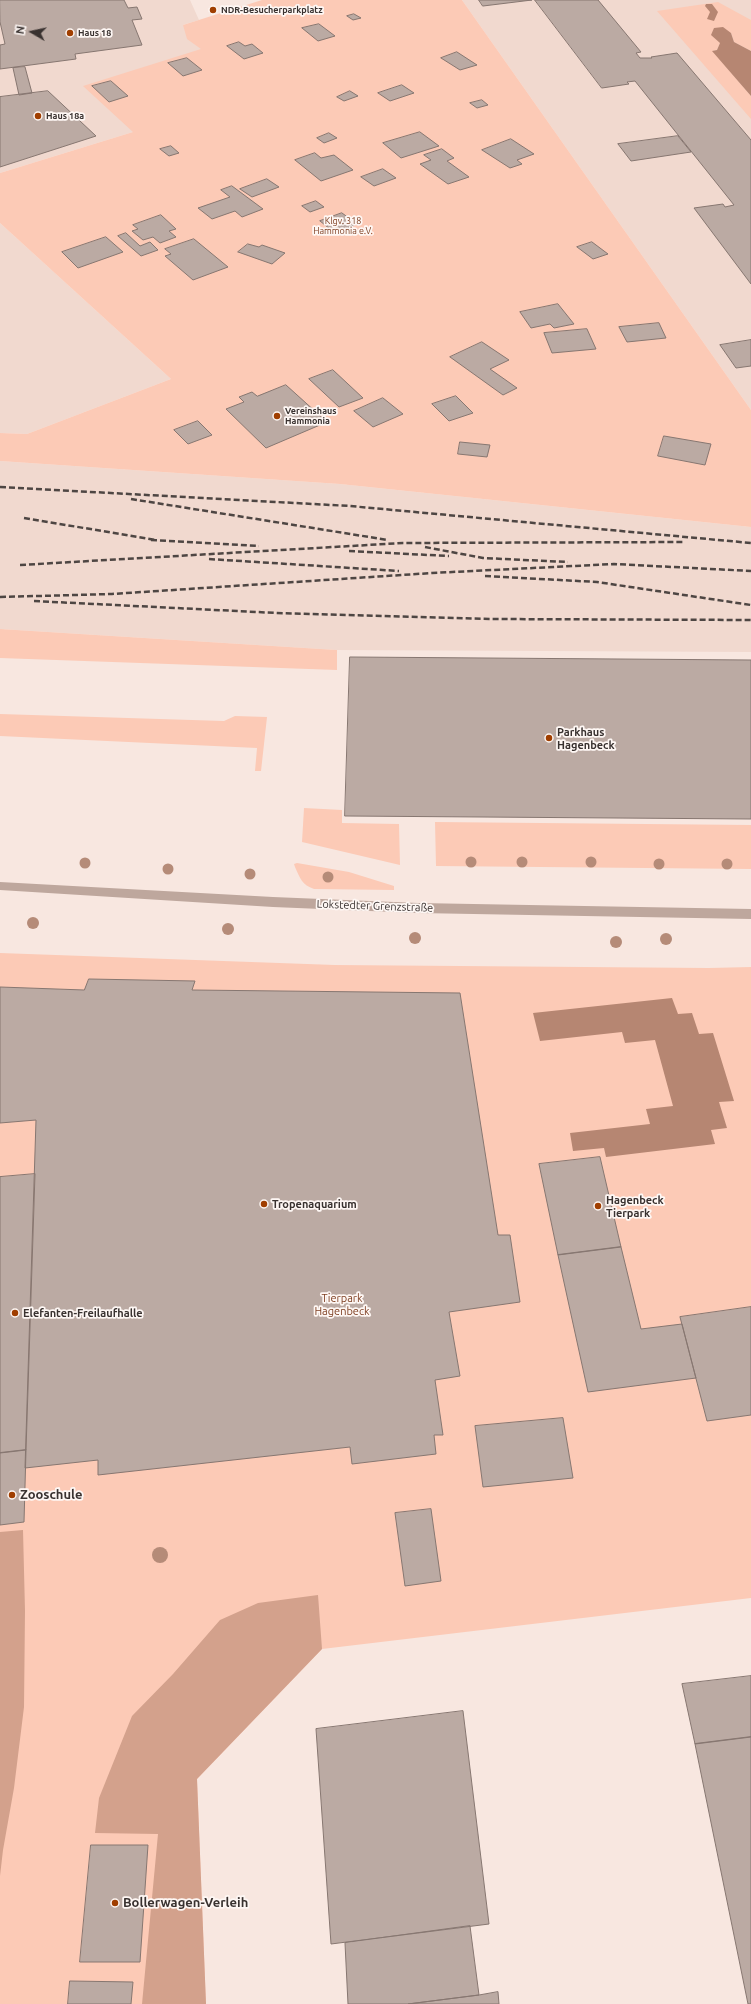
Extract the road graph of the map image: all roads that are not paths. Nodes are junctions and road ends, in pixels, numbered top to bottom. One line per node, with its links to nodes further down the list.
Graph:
1 (0, 886): 2 (street, Lokstedter Grenzstraße)
2 (751, 914)

